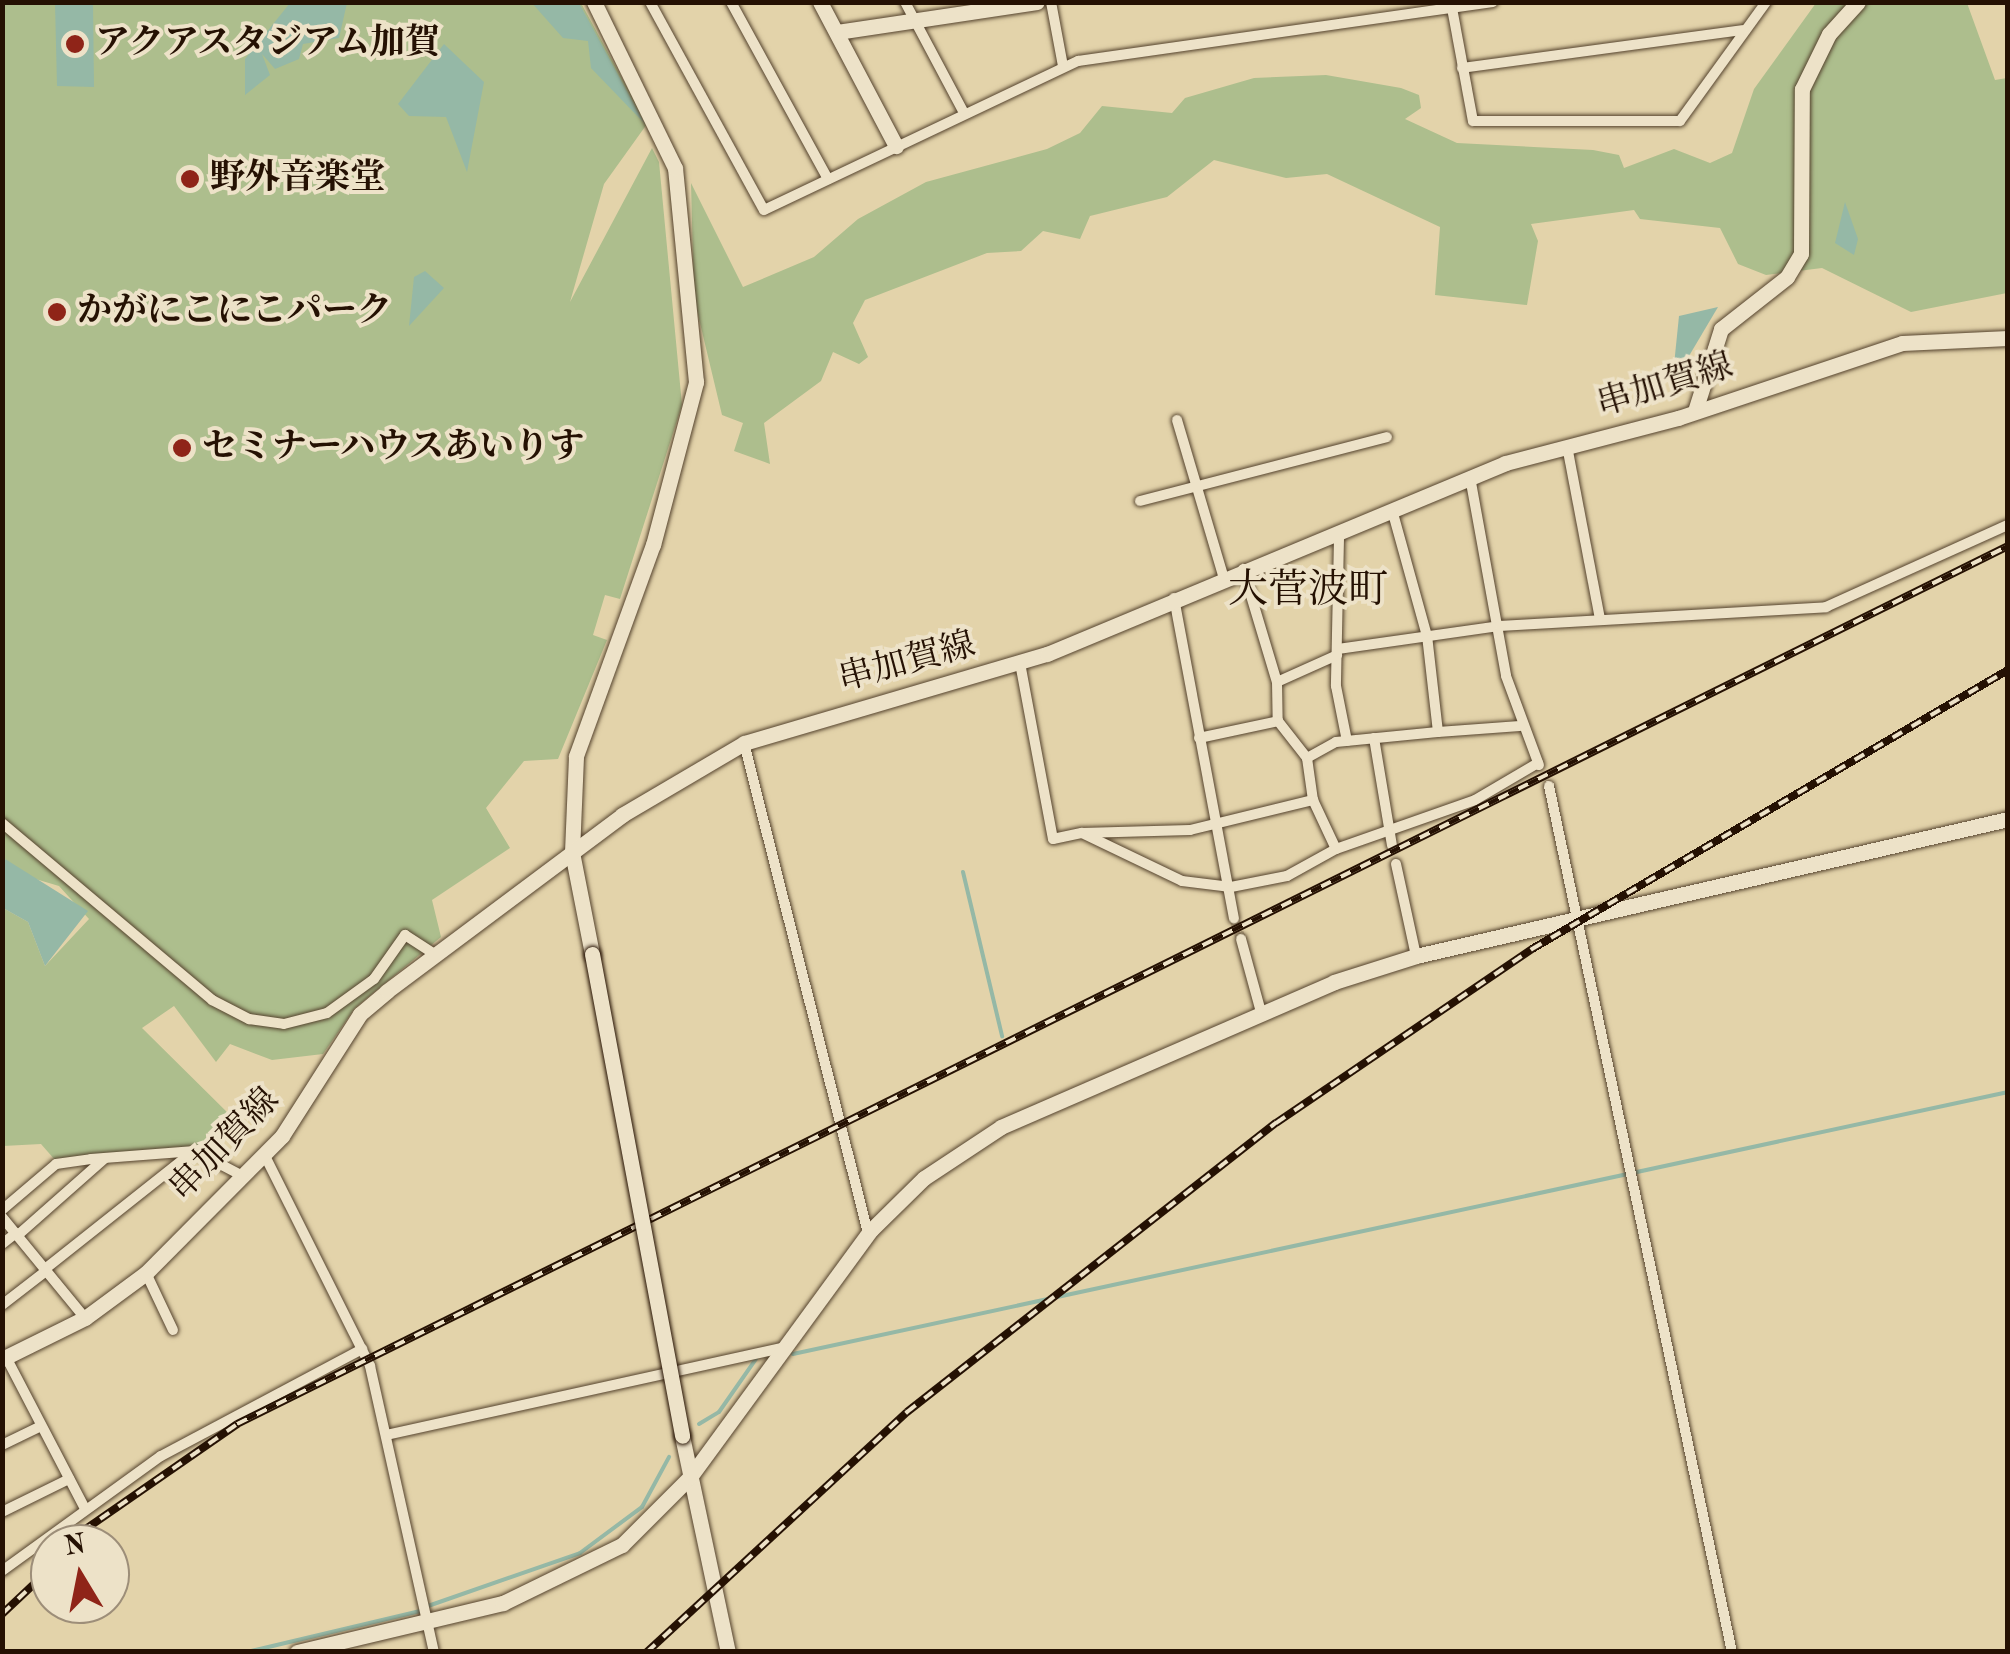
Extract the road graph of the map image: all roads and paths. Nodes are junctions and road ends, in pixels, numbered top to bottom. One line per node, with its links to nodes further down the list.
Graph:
1 (594, 2): 58 (street)
2 (650, 2): 20 (street)
3 (732, 2): 20 (street)
4 (820, 2): 15 (street)
5 (904, 2): 13 (street)
6 (1036, 2): 13 (street)
7 (1051, 2): 16 (street)
8 (1493, 2): 12 (street)
9 (1766, 2): 14 (street)
10 (1858, 2): 22 (street)
11 (1399, 8): 12 (street); 16 (street)
12 (1452, 8): 17 (street)
13 (913, 19): 15 (street); 18 (street)
14 (1742, 30): 17 (street); 17 (street)
15 (837, 32): 19 (street)
16 (1063, 66): 18 (street)
17 (1462, 68)
18 (964, 112): 19 (street)
19 (896, 146): 20 (street)
20 (828, 179)
21 (2008, 338): 22 (street, 串加賀線)
22 (1695, 410): 25 (street, 串加賀線)
23 (1177, 420): 27 (street)
24 (1386, 438): 27 (street)
25 (1567, 446): 26 (street, 串加賀線); 35 (street)
26 (1470, 476): 29 (street, 串加賀線); 36 (street)
27 (1195, 488): 28 (street); 33 (street)
28 (1140, 501)
29 (1393, 513): 31 (street, 串加賀線); 37 (street)
30 (2008, 525): 35 (street)
31 (1339, 538): 32 (street, 串加賀線); 38 (street)
32 (1243, 568): 33 (street, 串加賀線); 40 (street)
33 (1222, 576): 34 (street, 串加賀線)
34 (1174, 597): 39 (street, 串加賀線); 44 (street)
35 (1600, 619): 36 (street)
36 (1500, 626): 37 (street); 42 (street)
37 (1427, 636): 38 (street); 43 (street)
38 (1338, 652): 40 (street); 46 (street)
39 (1020, 663): 47 (street, 串加賀線); 55 (street)
40 (1277, 682): 41 (street)
41 (1278, 721): 44 (street); 48 (street)
42 (1520, 726): 43 (street); 54 (street)
43 (1438, 732): 45 (street)
44 (1199, 738): 52 (street)
45 (1374, 738): 46 (street); 54 (street)
46 (1347, 742): 48 (street)
47 (744, 743): 58 (street, 串加賀線); 72 (street)
48 (1307, 758): 50 (street)
49 (1549, 786): 61 (street)
50 (1312, 800): 52 (street); 57 (street)
51 (2008, 819): 61 (street)
52 (1219, 823): 55 (street); 60 (street)
53 (2, 824): 64 (street)
54 (1388, 825): 56 (street); 57 (street)
55 (1082, 833): 60 (street)
56 (1392, 844)
57 (1336, 849): 60 (street)
58 (572, 852): 64 (street, 串加賀線); 86 (street, bridge)
59 (1396, 864): 65 (street)
60 (1231, 887): 62 (street)
61 (1582, 914): 65 (street); 95 (street)
62 (1234, 918)
63 (1242, 939): 66 (street)
64 (434, 954): 68 (street, 串加賀線)
65 (1416, 956): 66 (street)
66 (1261, 1012): 72 (street)
67 (195, 1151): 69 (street); 70 (street); 75 (street)
68 (264, 1154): 70 (street, 串加賀線); 80 (street)
69 (105, 1158): 71 (street); 73 (street)
70 (241, 1175): 76 (street, 串加賀線)
71 (2, 1213): 73 (street)
72 (868, 1233): 81 (street)
73 (17, 1234): 74 (street); 75 (street)
74 (2, 1244)
75 (45, 1270): 77 (street); 78 (street)
76 (146, 1272): 78 (street, 串加賀線); 79 (street)
77 (2, 1305)
78 (85, 1318): 82 (street, 串加賀線)
79 (173, 1330)
80 (362, 1348): 84 (street); 88 (street)
81 (783, 1348): 84 (street); 86 (street)
82 (4, 1358): 83 (street)
83 (41, 1426): 85 (street); 87 (street)
84 (386, 1435): 91 (street)
85 (2, 1445)
86 (690, 1478): 91 (street); 94 (street)
87 (69, 1479): 88 (street); 89 (street)
88 (86, 1509): 90 (street)
89 (2, 1512)
90 (2, 1571)
91 (428, 1622): 92 (street); 93 (street)
92 (297, 1652)
93 (434, 1652)
94 (728, 1652)
95 (1732, 1652)

